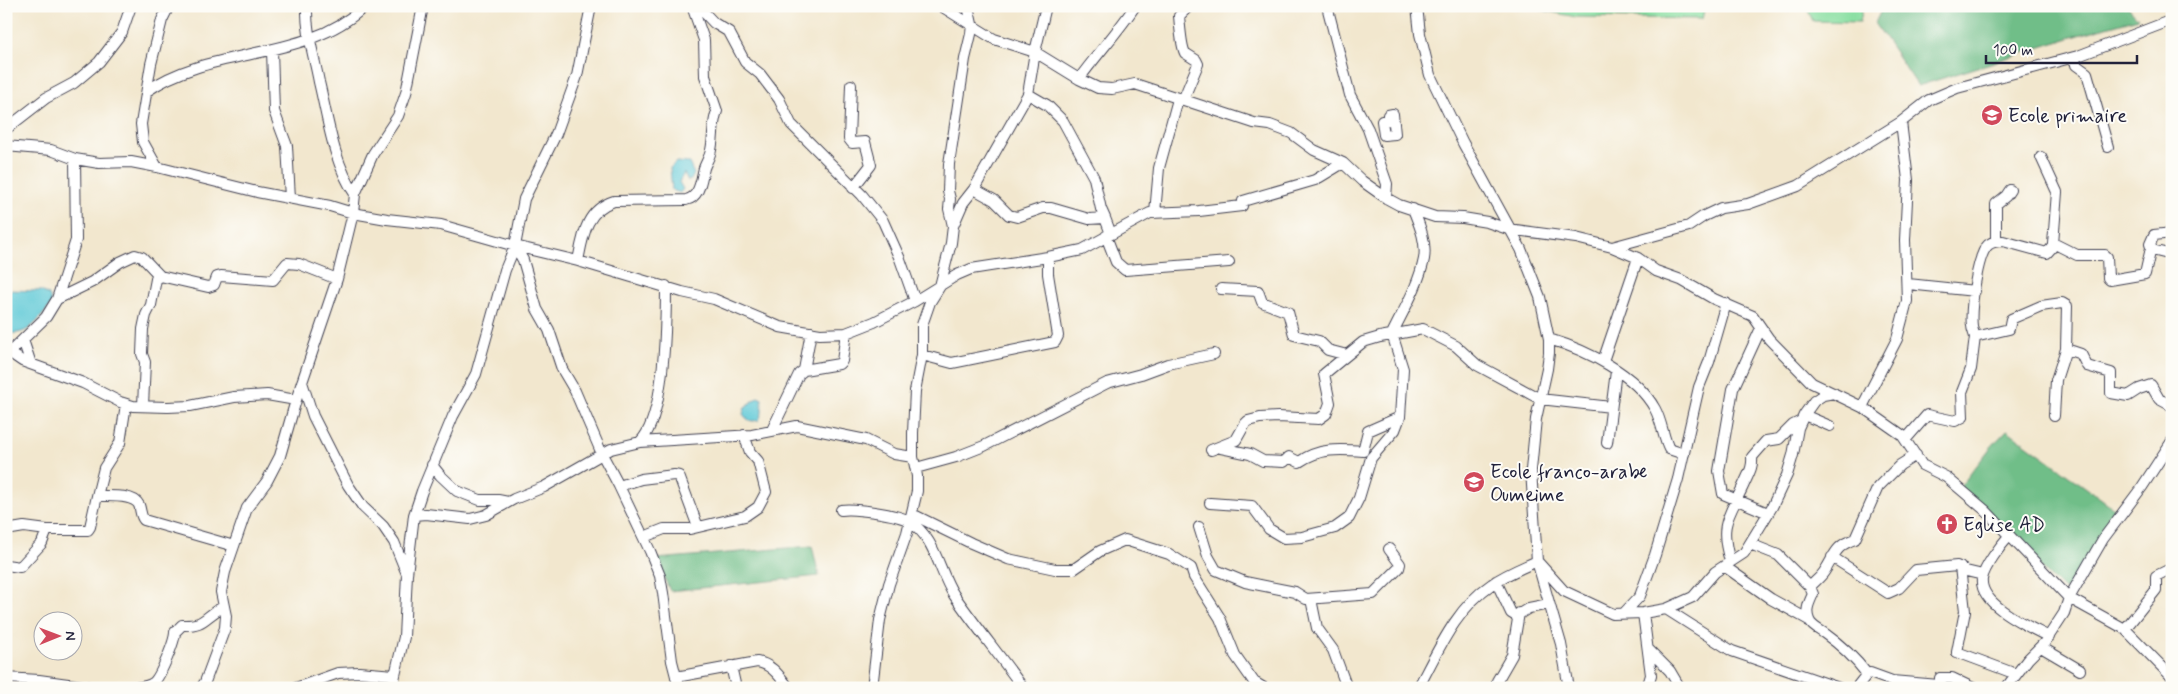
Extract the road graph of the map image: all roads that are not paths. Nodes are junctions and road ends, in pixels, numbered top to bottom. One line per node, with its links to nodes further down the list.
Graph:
1 (131, 6): 28 (street)
2 (169, 6): 24 (street)
3 (307, 6): 18 (street)
4 (365, 6): 18 (street)
5 (422, 6): 38 (street)
6 (591, 6): 51 (street)
7 (692, 6): 57 (street)
8 (698, 6): 35 (street)
9 (941, 6): 17 (street)
10 (968, 6): 17 (street)
11 (1046, 6): 20 (street)
12 (1135, 6): 22 (street)
13 (1189, 6): 26 (street)
14 (1327, 6): 40 (street)
15 (1417, 6): 46 (street)
16 (2172, 20): 21 (street)
17 (972, 24): 20 (street); 45 (street)
18 (309, 40): 19 (street); 38 (street)
19 (272, 50): 24 (street); 39 (street)
20 (1035, 52): 22 (street); 25 (street)
21 (2075, 57): 27 (street); 30 (street)
22 (1079, 79): 26 (street)
23 (851, 85): 35 (street)
24 (147, 92): 34 (street)
25 (1028, 94): 36 (street); 44 (street)
26 (1180, 99): 33 (street); 43 (street)
27 (1901, 122): 52 (street); 61 (street)
28 (6, 129)
29 (6, 146): 32 (street)
30 (2108, 146)
31 (2040, 157): 50 (street)
32 (75, 160): 34 (street); 66 (street)
33 (1343, 163): 40 (street); 43 (street)
34 (157, 167): 39 (street)
35 (853, 188): 67 (street)
36 (974, 189): 44 (street); 45 (street)
37 (2010, 190): 49 (street)
38 (355, 194): 42 (street)
39 (290, 198): 42 (street)
40 (1386, 198): 41 (street)
41 (1414, 209): 46 (street); 72 (street)
42 (353, 213): 51 (street); 60 (street)
43 (1155, 213): 48 (street)
44 (1105, 218): 48 (street)
45 (953, 226): 63 (street)
46 (1508, 229): 52 (street); 74 (street)
47 (2172, 233): 53 (street)
48 (1108, 235): 55 (street); 58 (street)
49 (1996, 241): 50 (street); 65 (street)
50 (2053, 244): 53 (street)
51 (515, 246): 57 (street); 104 (street); 108 (street)
52 (1612, 247): 56 (street)
53 (2150, 248): 54 (street)
54 (2172, 255)
55 (1048, 258): 63 (street); 79 (street)
56 (1638, 258): 68 (street); 81 (street)
57 (578, 261): 62 (street)
58 (1228, 262)
59 (157, 274): 60 (street); 66 (street); 90 (street)
60 (337, 279): 85 (street)
61 (1908, 284): 65 (street); 93 (street)
62 (666, 286): 70 (street); 101 (street)
63 (940, 286): 67 (street); 79 (street)
64 (1222, 289): 80 (street)
65 (1975, 291): 73 (street)
66 (57, 299): 75 (street)
67 (915, 301): 71 (street)
68 (1726, 303): 69 (street); 105 (street)
69 (1761, 328): 86 (street); 112 (street)
70 (811, 332): 71 (street); 83 (street)
71 (846, 333): 83 (street)
72 (1392, 334): 80 (street); 87 (street); 95 (street)
73 (1975, 337): 76 (street); 100 (street)
74 (1548, 339): 81 (street); 87 (street)
75 (23, 340): 77 (street); 82 (street)
76 (2066, 349): 91 (street); 94 (street)
77 (8, 351): 82 (street)
78 (1214, 354): 109 (street)
79 (922, 355): 107 (street)
80 (1347, 355): 95 (street)
81 (1603, 361): 84 (street)
82 (31, 364): 89 (street)
83 (804, 370): 98 (street)
84 (1616, 371): 92 (street); 105 (street)
85 (302, 382): 88 (street); 134 (street)
86 (1834, 394): 93 (street); 96 (street)
87 (1540, 399): 92 (street); 129 (street)
88 (296, 400): 90 (street); 126 (street)
89 (126, 404): 90 (street); 111 (street)
90 (143, 406)
91 (2172, 406)
92 (1611, 407): 102 (street)
93 (1862, 407): 100 (street)
94 (2054, 416)
95 (1400, 417): 114 (street)
96 (1803, 418): 97 (street); 112 (street); 116 (street)
97 (1830, 426)
98 (772, 430): 99 (street); 107 (street)
99 (744, 435): 101 (street); 119 (street)
100 (1906, 439): 106 (street)
101 (640, 442): 104 (street)
102 (1607, 443)
103 (2171, 443): 138 (street)
104 (602, 454): 110 (street); 113 (street)
105 (1684, 454): 143 (street)
106 (1916, 455): 123 (street); 128 (street)
107 (913, 457): 109 (street)
108 (432, 465): 113 (street); 117 (street)
109 (916, 468): 118 (street)
110 (619, 486): 119 (street); 124 (street)
111 (97, 496): 122 (street); 126 (street)
112 (1737, 499): 116 (street); 130 (street)
113 (508, 502): 117 (street)
114 (1210, 503)
115 (840, 510): 118 (street)
116 (1768, 513): 125 (street)
117 (414, 515): 134 (street)
118 (911, 518): 161 (street); 169 (street); 170 (street)
119 (698, 527): 124 (street)
120 (1199, 527): 139 (street)
121 (6, 530): 122 (street)
122 (47, 530): 131 (street)
123 (2009, 536): 135 (street); 138 (street)
124 (644, 537): 156 (street)
125 (1750, 544): 130 (street); 137 (street)
126 (234, 546): 141 (street)
127 (1389, 549): 139 (street)
128 (1832, 557): 132 (street); 137 (street)
129 (1537, 561): 136 (street); 140 (street); 143 (street)
130 (1727, 564): 142 (street); 146 (street)
131 (6, 565)
132 (1960, 567): 135 (street); 154 (street)
133 (2172, 568): 147 (street)
134 (407, 574): 155 (street)
135 (1983, 575): 148 (street)
136 (1496, 581): 145 (street); 172 (street)
137 (1810, 587): 146 (street)
138 (2069, 598): 147 (street); 148 (street)
139 (1311, 599): 171 (street)
140 (1549, 604): 145 (street); 173 (street)
141 (224, 607): 160 (street); 163 (street)
142 (1666, 609): 144 (street); 176 (street)
143 (1624, 613): 144 (street)
144 (1644, 613): 150 (street)
145 (1519, 614): 159 (street)
146 (1809, 620): 153 (street)
147 (2125, 629): 157 (street)
148 (2049, 637): 149 (street)
149 (2041, 647): 152 (street); 154 (street)
150 (1649, 650): 174 (street); 175 (street)
151 (731, 666): 156 (street); 167 (street); 168 (street)
152 (2080, 670)
153 (1866, 674): 177 (street); 178 (street)
154 (2016, 674): 179 (street)
155 (394, 675): 164 (street); 165 (street)
156 (676, 677): 166 (street)
157 (2172, 677)
158 (6, 678): 162 (street)
159 (1497, 681)
160 (205, 686)
161 (873, 686)
162 (97, 688)
163 (134, 688)
164 (296, 688)
165 (392, 688)
166 (678, 688)
167 (736, 688)
168 (789, 688)
169 (1023, 688)
170 (1264, 688)
171 (1347, 688)
172 (1418, 688)
173 (1569, 688)
174 (1647, 688)
175 (1680, 688)
176 (1839, 688)
177 (1856, 688)
178 (1973, 688)
179 (2006, 688)

